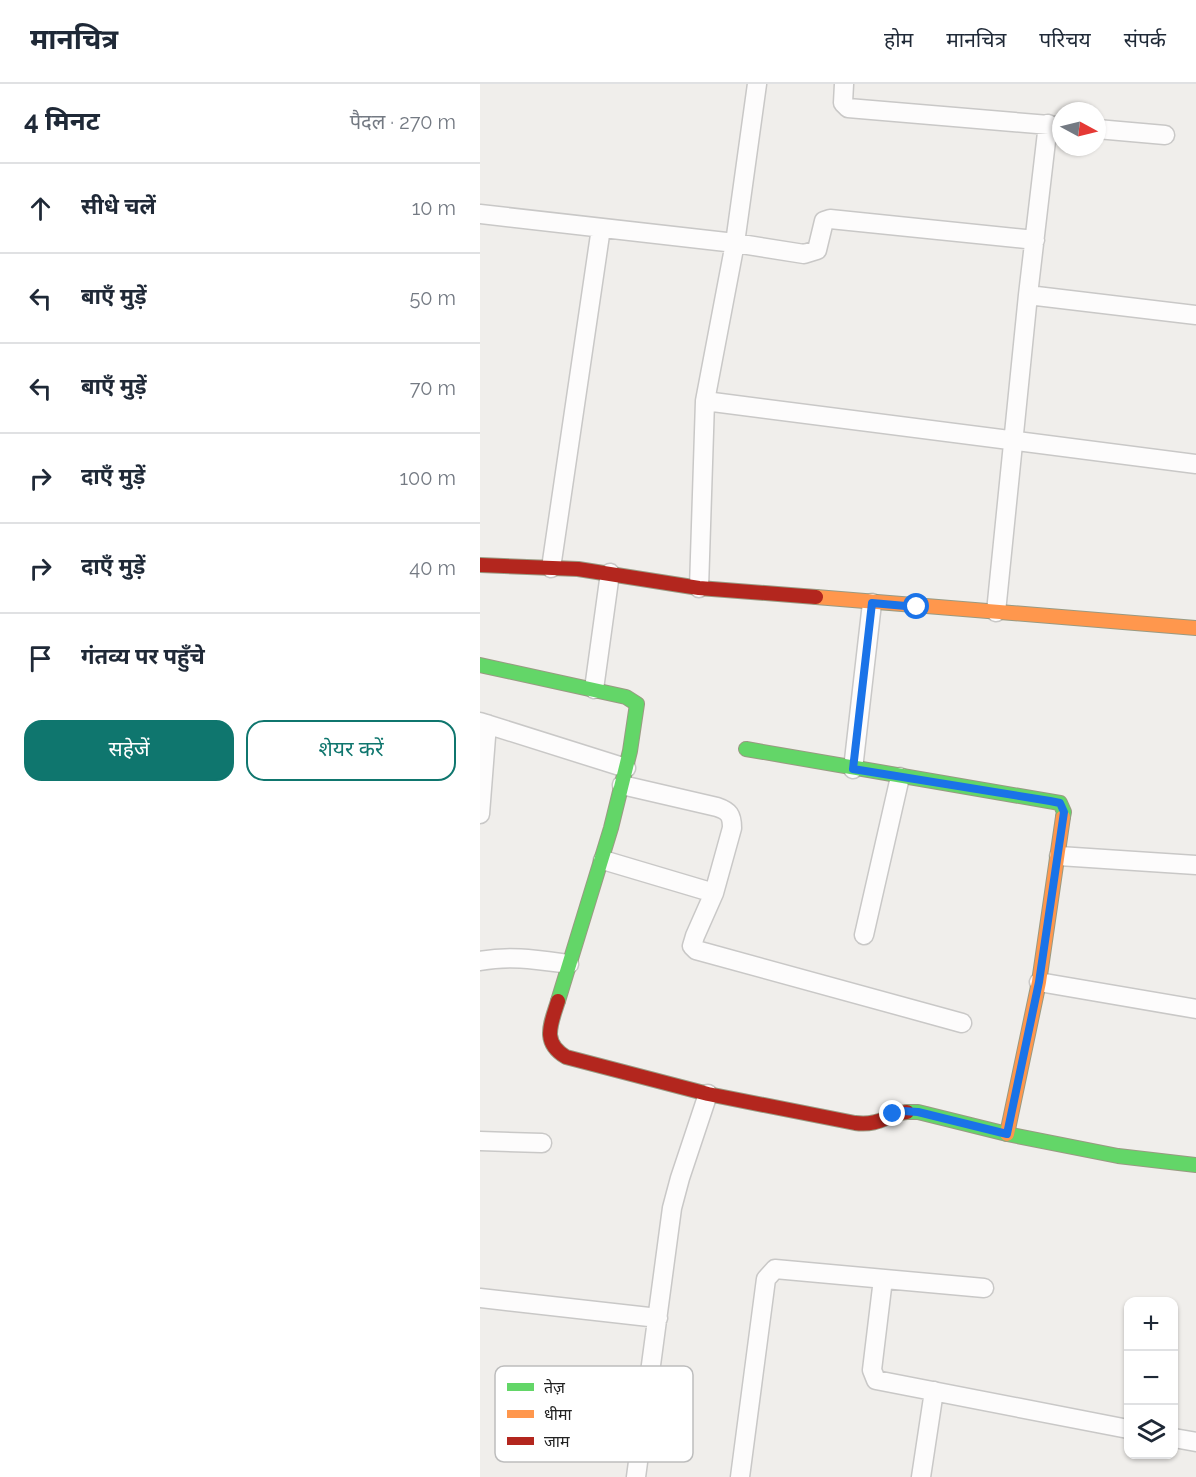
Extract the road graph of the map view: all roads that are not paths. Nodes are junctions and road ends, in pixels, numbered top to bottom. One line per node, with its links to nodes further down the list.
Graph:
1 (757, 84): 10 (street)
2 (844, 84): 3 (street)
3 (1052, 125)
4 (1106, 130): 5 (street)
5 (1165, 135)
6 (1052, 142): 9 (street)
7 (480, 214): 8 (street)
8 (601, 228): 10 (street); 17 (street)
9 (1035, 240): 10 (street); 11 (street)
10 (735, 243): 13 (street)
11 (1028, 295): 12 (street); 14 (street)
12 (1196, 315)
13 (705, 401): 14 (street); 19 (street)
14 (1015, 440): 15 (street); 21 (street)
15 (1196, 464)
16 (480, 565): 17 (street)
17 (551, 568): 18 (street)
18 (610, 573): 19 (street); 24 (street)
19 (699, 588): 20 (street)
20 (872, 603): 21 (street); 27 (street)
21 (996, 612): 22 (street)
22 (1196, 628)
23 (480, 665): 24 (street)
24 (594, 689): 28 (street)
25 (484, 723): 28 (street); 30 (street)
26 (746, 750): 27 (street)
27 (853, 769): 29 (street)
28 (624, 777): 32 (street); 34 (street)
29 (900, 777): 31 (street); 35 (street)
30 (480, 814)
31 (1059, 856): 33 (street); 38 (street)
32 (603, 860): 34 (street); 37 (street)
33 (1196, 865)
34 (714, 893): 40 (street)
35 (864, 935)
36 (480, 961): 37 (street)
37 (569, 964): 41 (street)
38 (1039, 982): 39 (street); 42 (street)
39 (1196, 1009)
40 (962, 1023)
41 (708, 1094): 42 (street); 49 (street)
42 (1007, 1134): 45 (street)
43 (480, 1141): 44 (street)
44 (542, 1143)
45 (1196, 1165)
46 (883, 1279): 47 (street); 51 (street); 57 (street)
47 (984, 1288)
48 (480, 1298): 49 (street)
49 (658, 1318): 50 (street)
50 (651, 1366)
51 (934, 1391): 52 (street); 58 (street)
52 (1124, 1428)
53 (1178, 1439): 54 (street)
54 (1196, 1443)
55 (638, 1462): 56 (street)
56 (636, 1477)
57 (740, 1477)
58 (921, 1477)

